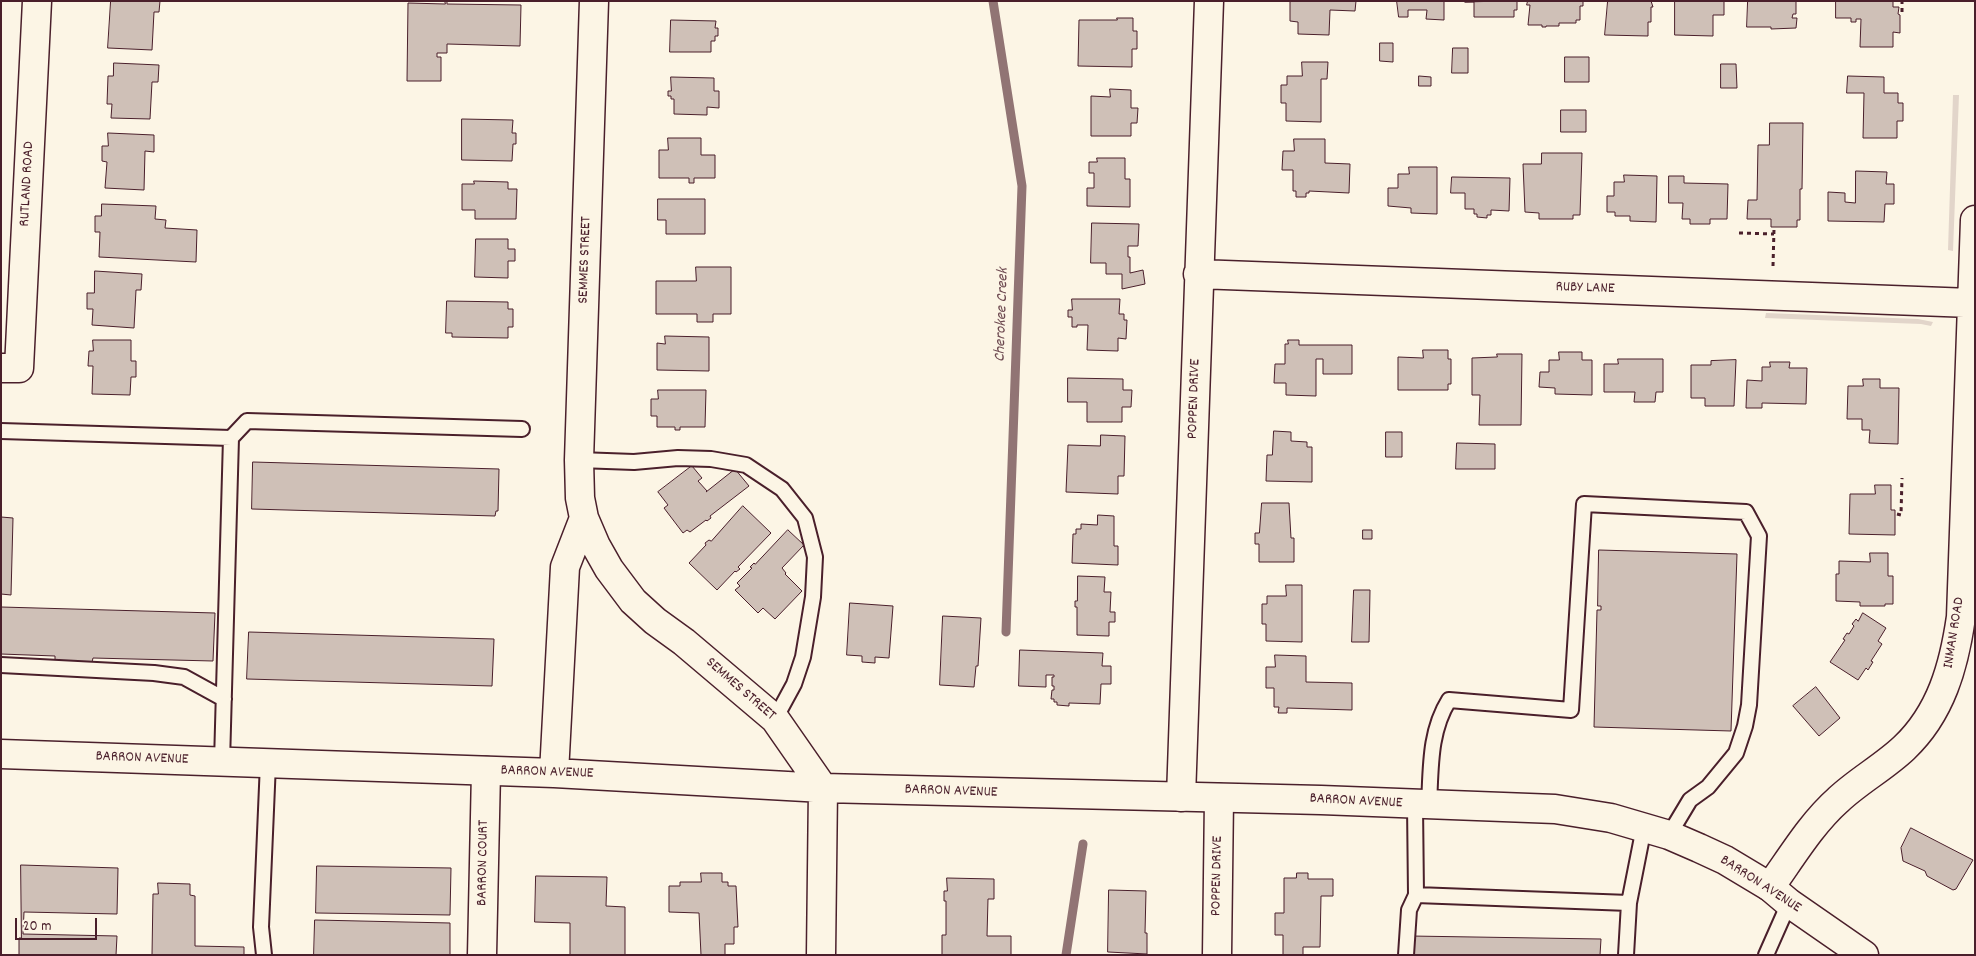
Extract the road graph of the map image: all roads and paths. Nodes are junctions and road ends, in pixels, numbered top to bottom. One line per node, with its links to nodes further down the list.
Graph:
1 (36, 1): 11 (main road, RUTLAND ROAD)
2 (594, 1): 15 (main road, SEMMES STREET)
3 (1209, 1): 9 (main road, POPPEN DRIVE)
4 (1902, 1): 5 (path)
5 (1902, 12)
6 (1975, 220): 10 (main road, INMAN ROAD)
7 (1739, 233): 8 (path)
8 (1773, 266)
9 (1198, 274): 10 (main road, RUBY LANE); 29 (main road, POPPEN DRIVE)
10 (1971, 303): 19 (main road, INMAN ROAD)
11 (10, 368)
12 (522, 429): 14 (lane)
13 (1, 431): 14 (lane)
14 (231, 438): 21 (lane)
15 (579, 460): 18 (main road, SEMMES STREET); 22 (lane)
16 (1902, 478): 17 (path)
17 (1897, 514)
18 (584, 518): 22 (main road, SEMMES STREET); 27 (main road)
19 (1968, 618): 34 (main road, INMAN ROAD)
20 (1, 665): 21 (lane)
21 (224, 699): 24 (lane)
22 (775, 719): 28 (main road, SEMMES STREET)
23 (1, 754): 24 (main road, BARRON AVENUE)
24 (222, 762): 25 (main road, BARRON AVENUE)
25 (268, 763): 26 (main road, BARRON AVENUE); 37 (lane)
26 (486, 771): 27 (main road, BARRON AVENUE); 38 (main road, BARRON COURT)
27 (554, 773): 28 (main road, BARRON AVENUE)
28 (824, 788): 29 (main road, BARRON AVENUE); 39 (main road)
29 (1181, 797): 30 (main road, BARRON AVENUE)
30 (1219, 798): 31 (main road, BARRON AVENUE); 40 (main road, POPPEN DRIVE)
31 (1422, 805): 32 (main road, BARRON AVENUE); 32 (lane); 33 (lane)
32 (1656, 831): 34 (main road, BARRON AVENUE); 35 (lane)
33 (1416, 895): 35 (lane); 41 (lane)
34 (1779, 895): 36 (main road, BARRON AVENUE); 43 (lane)
35 (1629, 903): 42 (lane)
36 (1858, 953)
37 (264, 955)
38 (482, 955)
39 (820, 955)
40 (1217, 955)
41 (1406, 955)
42 (1626, 955)
43 (1766, 955)

